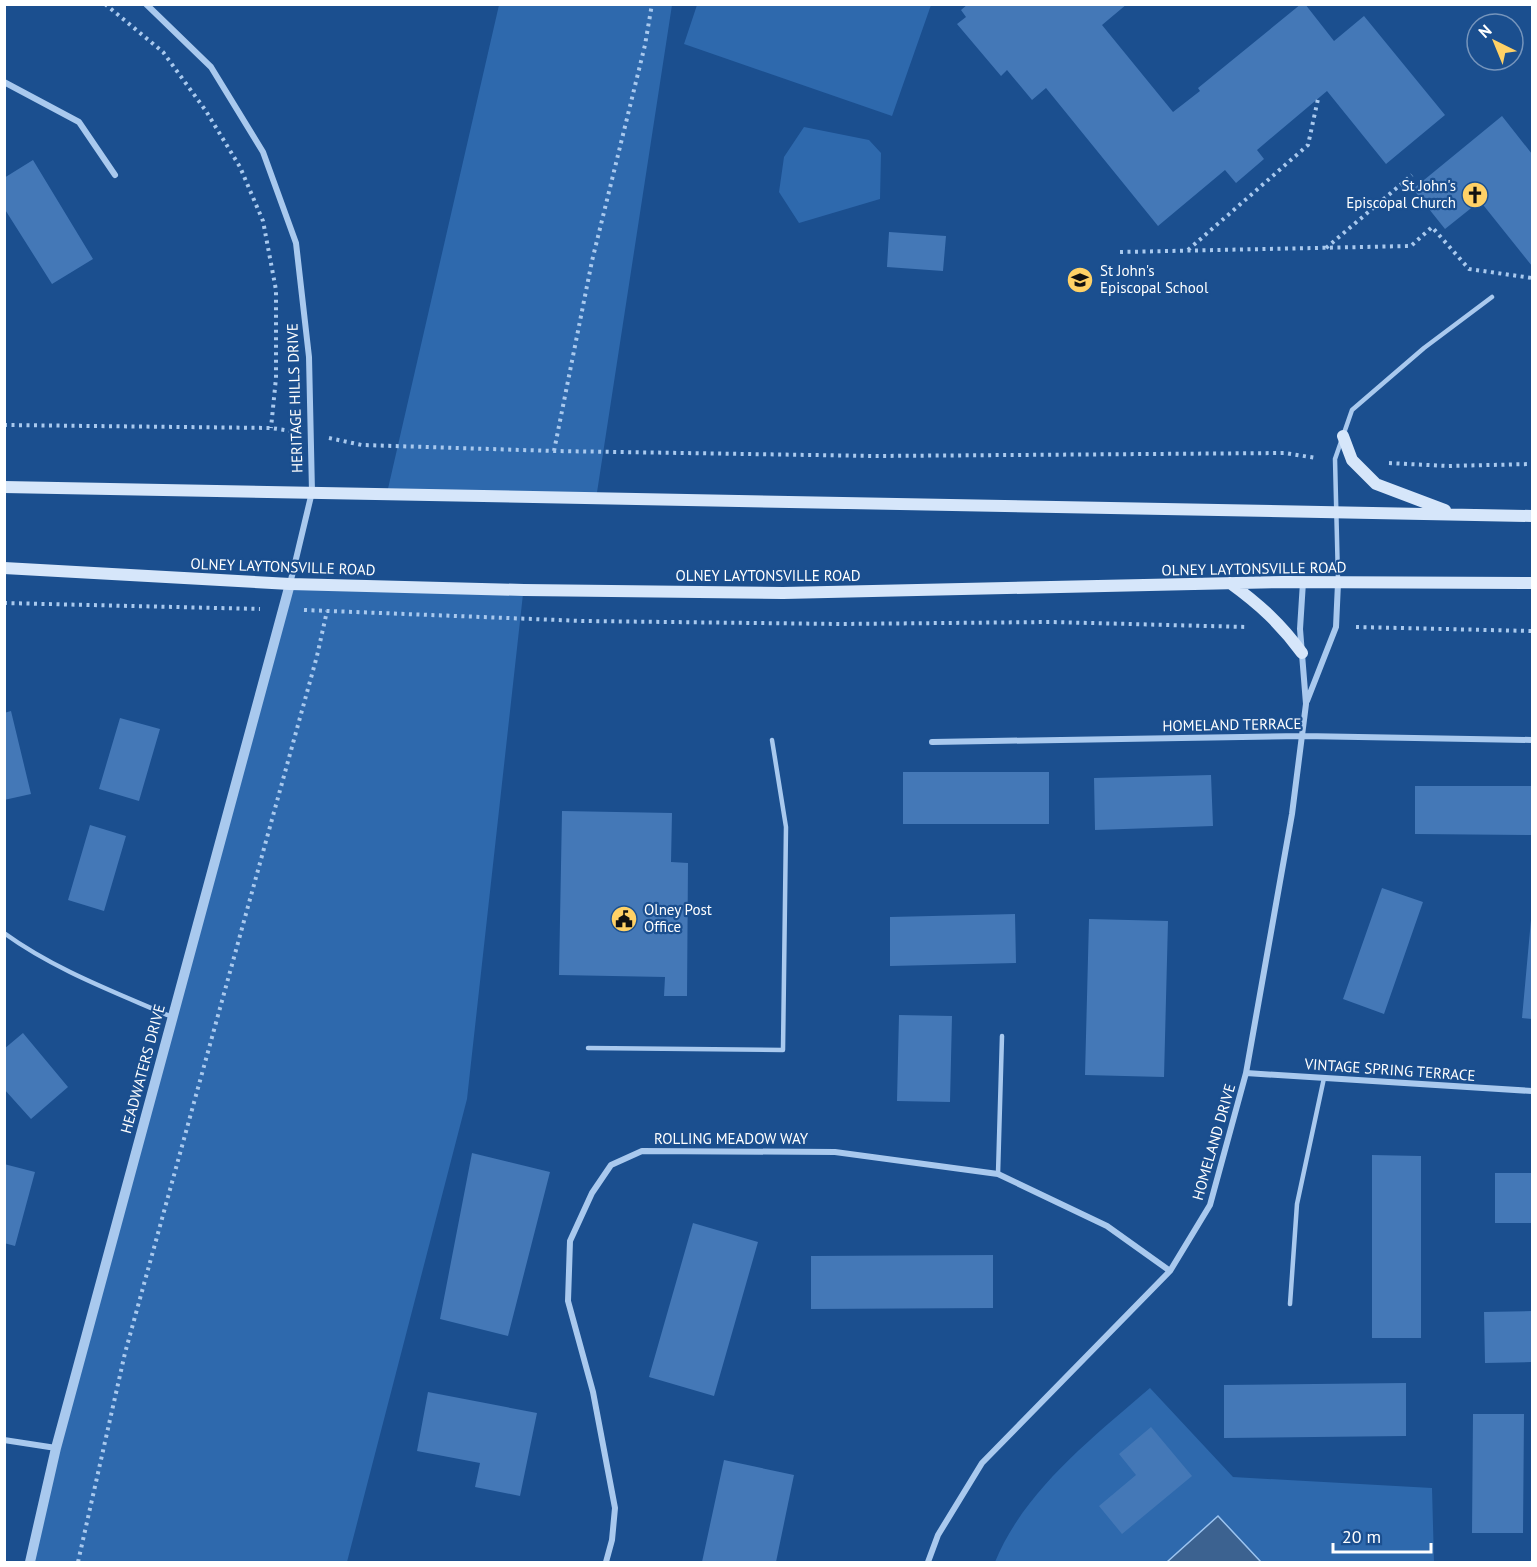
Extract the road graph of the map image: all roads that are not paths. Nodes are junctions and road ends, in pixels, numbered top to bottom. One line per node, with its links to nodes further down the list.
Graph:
1 (146, 4): 7 (street, HERITAGE HILLS DRIVE)
2 (4, 82): 3 (street)
3 (116, 175)
4 (1492, 297): 5 (lane)
5 (1343, 436): 8 (lane); 9 (main road)
6 (4, 487): 7 (main road)
7 (312, 492): 8 (main road); 16 (street, HERITAGE HILLS DRIVE)
8 (1335, 511): 9 (main road); 14 (lane)
9 (1455, 514): 10 (main road)
10 (1533, 516)
11 (4, 568): 16 (main road, OLNEY LAYTONSVILLE ROAD)
12 (1303, 582): 13 (main road, OLNEY LAYTONSVILLE ROAD); 14 (main road, OLNEY LAYTONSVILLE ROAD); 17 (street, HOMELAND DRIVE)
13 (1230, 583): 16 (main road, OLNEY LAYTONSVILLE ROAD); 17 (main road)
14 (1338, 583): 15 (main road, OLNEY LAYTONSVILLE ROAD); 18 (street, HOMELAND DRIVE)
15 (1533, 583)
16 (290, 584): 24 (street, HEADWATERS DRIVE)
17 (1302, 653): 18 (street, HOMELAND DRIVE)
18 (1306, 704): 19 (street, HOMELAND DRIVE)
19 (1303, 736): 21 (street, HOMELAND TERRACE); 22 (street, HOMELAND TERRACE); 27 (street, HOMELAND DRIVE)
20 (772, 740): 26 (lane)
21 (1533, 741)
22 (932, 742)
23 (4, 933): 24 (lane)
24 (172, 1017): 34 (street, HEADWATERS DRIVE)
25 (1002, 1036): 30 (lane)
26 (588, 1048)
27 (1246, 1072): 28 (street, VINTAGE SPRING TERRACE); 31 (street, HOMELAND DRIVE)
28 (1324, 1078): 29 (street, VINTAGE SPRING TERRACE); 32 (lane)
29 (1533, 1091)
30 (998, 1174): 31 (street, ROLLING MEADOW WAY); 36 (street, ROLLING MEADOW WAY)
31 (1170, 1271): 37 (street, HOMELAND DRIVE)
32 (1290, 1304)
33 (4, 1440): 34 (street)
34 (56, 1448): 35 (street, HEADWATERS DRIVE)
35 (30, 1563)
36 (606, 1563)
37 (928, 1563)

